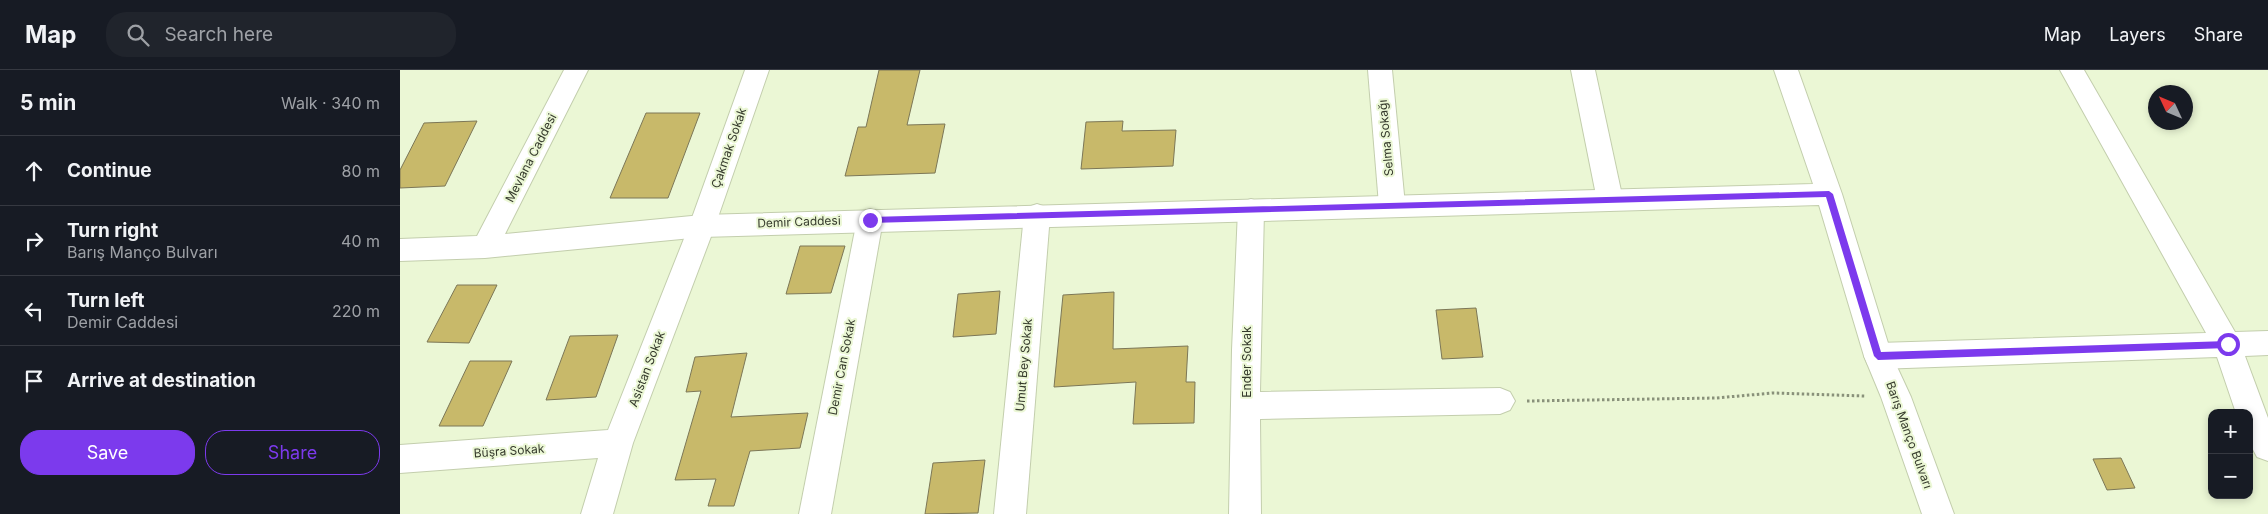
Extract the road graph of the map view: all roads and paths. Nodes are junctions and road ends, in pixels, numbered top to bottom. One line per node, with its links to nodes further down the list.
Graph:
1 (576, 70): 14 (street, Mevlana Caddesi)
2 (757, 70): 13 (street, Çakmak Sokak)
3 (1380, 70): 9 (street, Selma Sokağı)
4 (1583, 70): 8 (street)
5 (1786, 70): 7 (street, Barış Manço Bulvarı)
6 (2072, 70): 17 (street)
7 (1829, 194): 8 (street, Demir Caddesi); 18 (street, Barış Manço Bulvarı)
8 (1610, 200): 9 (street, Demir Caddesi)
9 (1392, 205): 10 (street, Demir Caddesi)
10 (1251, 210): 11 (street, Demir Caddesi); 21 (street, Ender Sokak)
11 (1038, 215): 12 (street, Demir Caddesi); 27 (street, Umut Bey Sokak)
12 (870, 220): 13 (street, Demir Caddesi); 26 (street, Demir Can Sokak)
13 (702, 226): 14 (street, Demir Caddesi); 22 (street, Asistan Sokak)
14 (486, 247): 15 (street, Demir Caddesi)
15 (400, 250)
16 (2268, 343): 17 (street)
17 (2228, 344): 18 (street); 23 (street)
18 (1878, 356): 19 (street, Barış Manço Bulvarı)
19 (1896, 397): 20 (path); 29 (street, Barış Manço Bulvarı)
20 (1500, 401): 21 (street)
21 (1246, 406): 28 (street, Ender Sokak)
22 (618, 443): 24 (street, Büşra Sokak); 25 (street, Asistan Sokak)
23 (2268, 447)
24 (400, 459)
25 (597, 514)
26 (815, 514)
27 (1010, 514)
28 (1244, 514)
29 (1938, 514)

